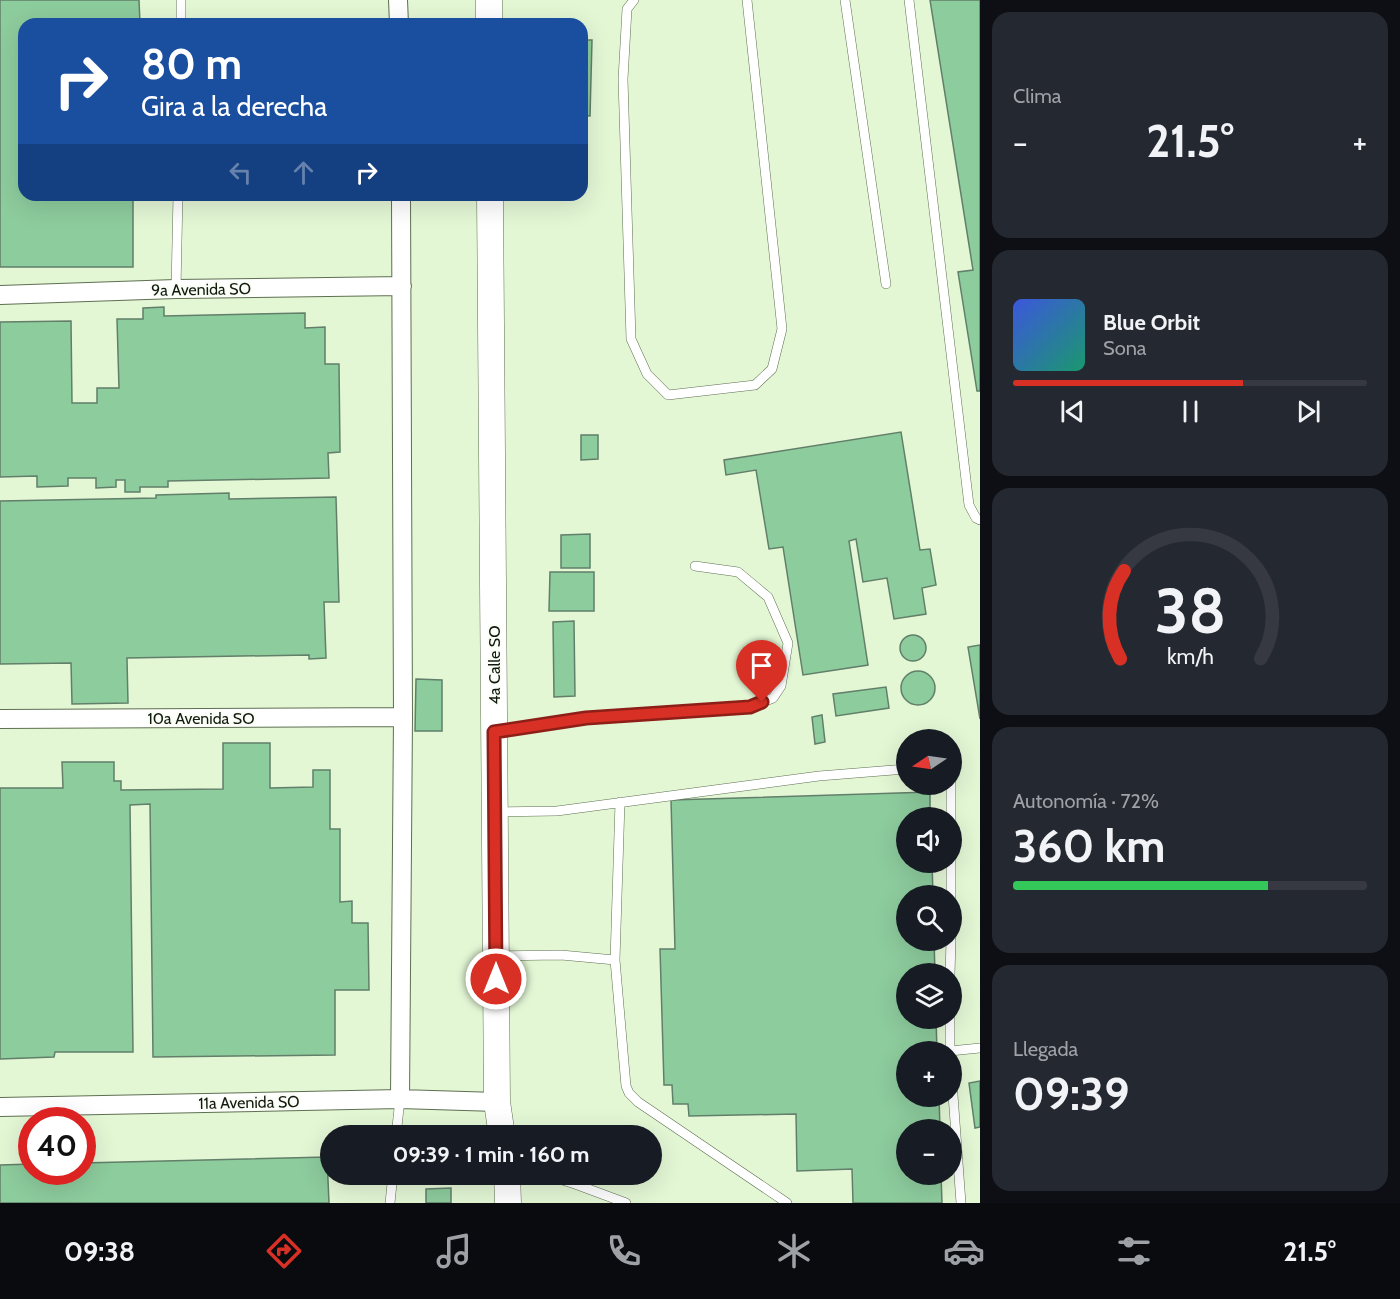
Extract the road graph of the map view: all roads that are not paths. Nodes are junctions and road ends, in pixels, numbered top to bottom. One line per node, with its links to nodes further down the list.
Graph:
1 (181, 0): 8 (lane)
2 (398, 0): 9 (street)
3 (489, 0): 10 (street)
4 (634, 0): 5 (lane)
5 (747, 0)
6 (845, 0): 14 (lane)
7 (909, 0): 18 (lane)
8 (181, 18)
9 (399, 18)
10 (489, 18)
11 (178, 201): 16 (lane)
12 (401, 201): 15 (street)
13 (490, 201): 22 (street, 4a Calle SO)
14 (885, 284)
15 (402, 286): 16 (street, 9a Avenida SO); 20 (street)
16 (176, 289): 17 (street, 9a Avenida SO)
17 (0, 296)
18 (980, 520)
19 (695, 566): 22 (lane)
20 (403, 717): 21 (street, 10a Avenida SO); 32 (street)
21 (0, 719)
22 (494, 732): 26 (street, 4a Calle SO)
23 (896, 770): 25 (lane)
24 (951, 795): 27 (lane)
25 (620, 802): 26 (lane); 29 (lane)
26 (495, 812): 28 (street, 4a Calle SO)
27 (951, 885)
28 (496, 956): 29 (lane); 33 (street, 4a Calle SO)
29 (615, 960): 44 (lane)
30 (980, 1048): 31 (lane)
31 (962, 1050)
32 (400, 1099): 33 (street, 11a Avenida SO); 34 (street, 11a Avenida SO); 36 (lane)
33 (497, 1102): 37 (street, 4a Calle SO)
34 (0, 1107)
35 (954, 1107): 45 (lane)
36 (397, 1125)
37 (500, 1125)
38 (392, 1185): 41 (lane)
39 (507, 1185): 42 (street)
40 (577, 1185): 43 (lane)
41 (390, 1203)
42 (508, 1203)
43 (625, 1203)
44 (787, 1203)
45 (961, 1203)

